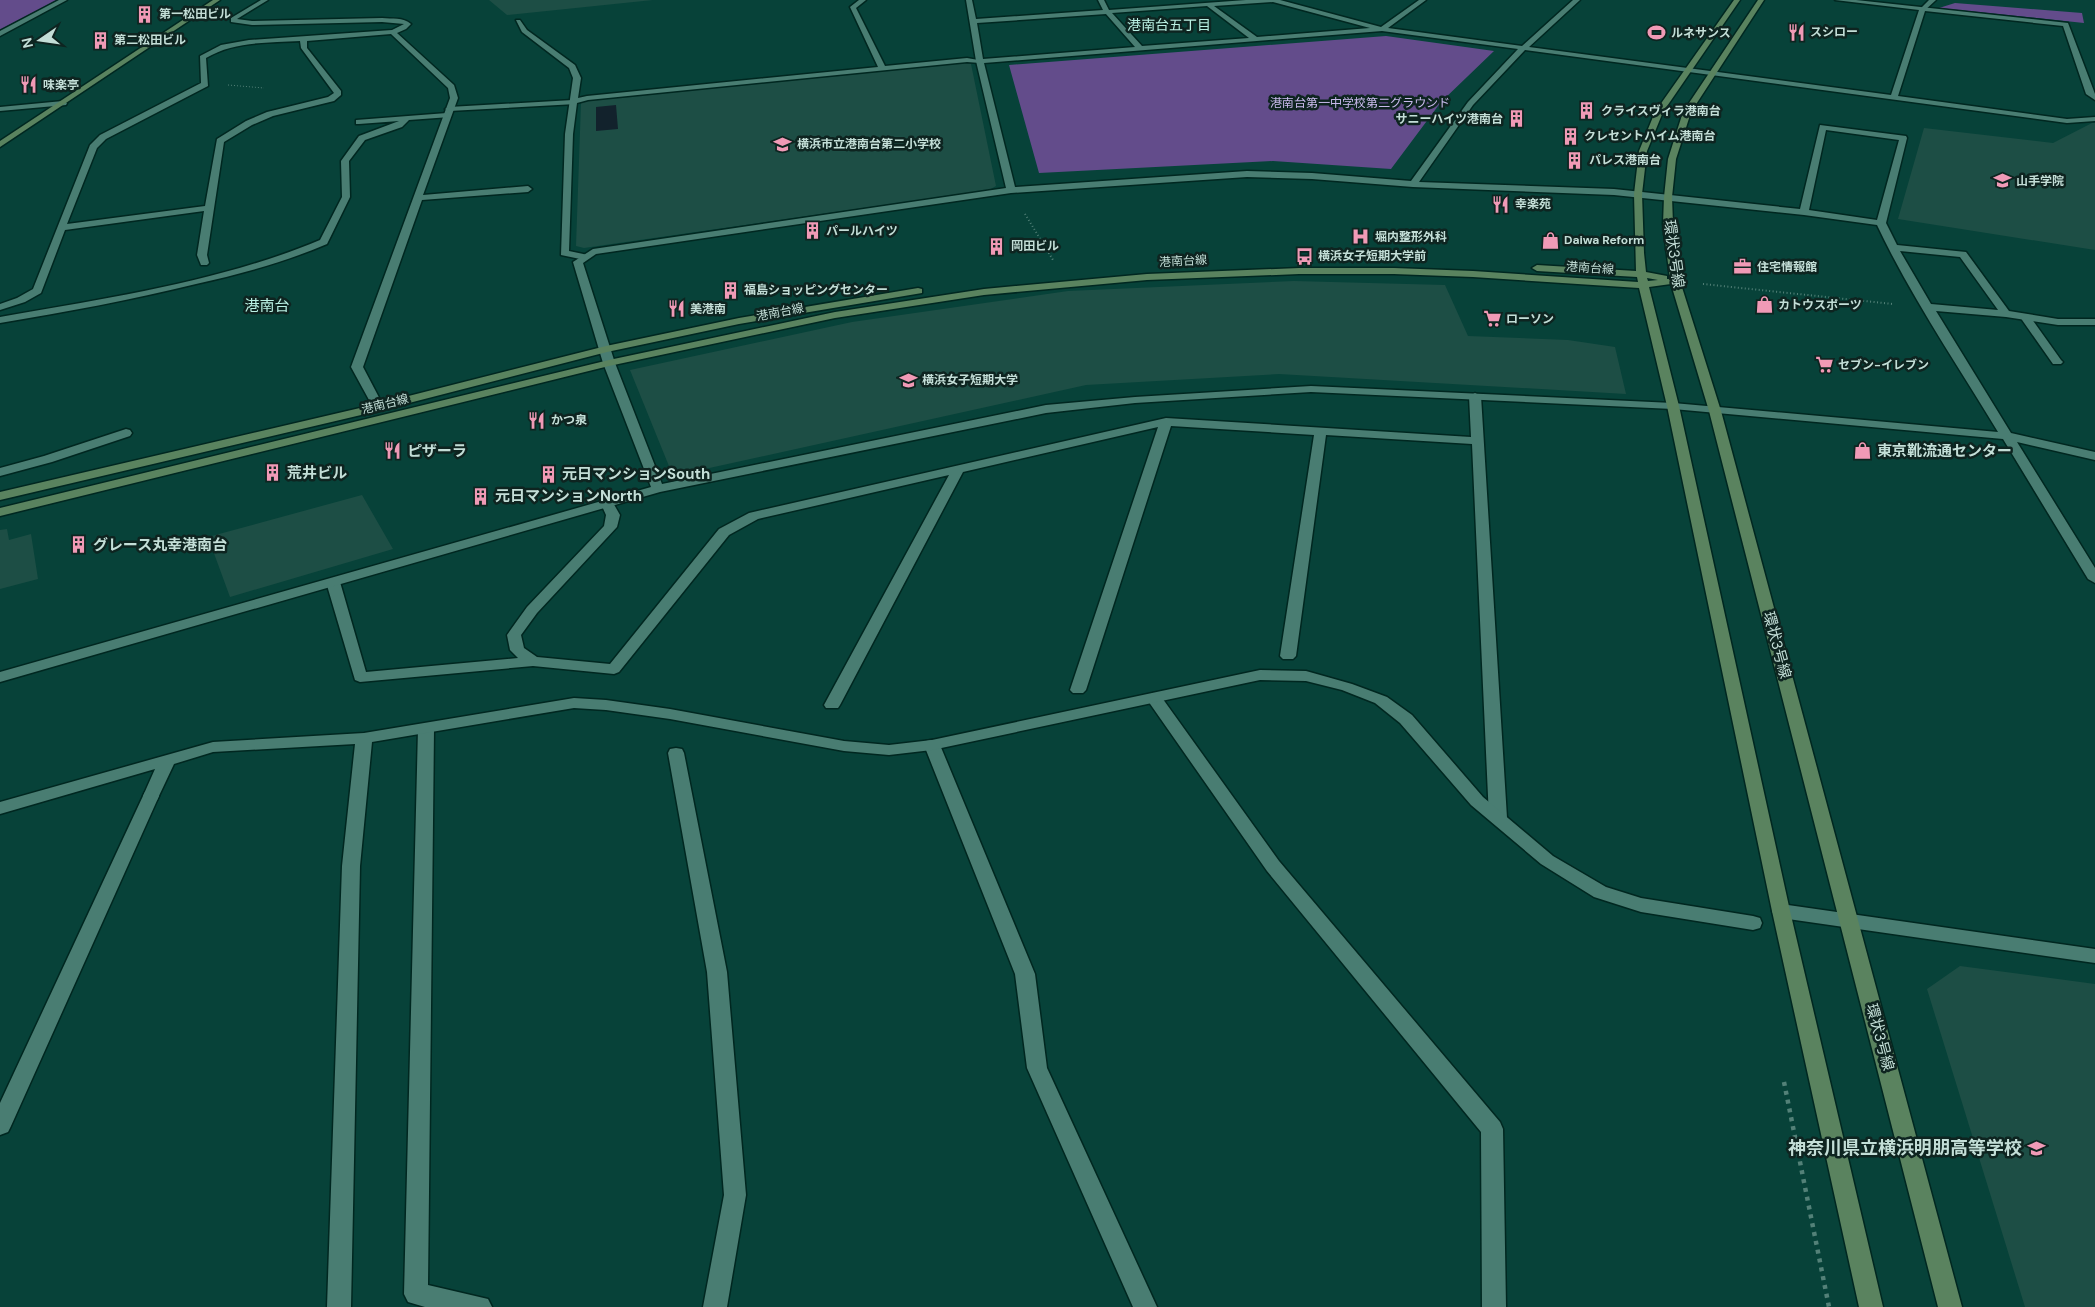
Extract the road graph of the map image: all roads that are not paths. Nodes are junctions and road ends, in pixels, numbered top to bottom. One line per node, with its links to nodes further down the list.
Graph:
1 (64, 0): 21 (street)
2 (216, 0): 33 (street)
3 (265, 0): 20 (street)
4 (863, 0): 27 (street)
5 (969, 0): 18 (street)
6 (1102, 0): 16 (street)
7 (1273, 0): 14 (street); 19 (street)
8 (1423, 0): 19 (street)
9 (1577, 0): 25 (street)
10 (1738, 0): 28 (street, 環状3号線)
11 (1761, 0): 29 (street, 環状3号線)
12 (1838, 0): 15 (street)
13 (1933, 0): 15 (street)
14 (1209, 5): 16 (street); 23 (street)
15 (1922, 10): 30 (street); 31 (street)
16 (1108, 11): 18 (street); 24 (street)
17 (518, 21): 32 (street)
18 (973, 21): 26 (street)
19 (1382, 29): 23 (street); 25 (street)
20 (393, 32): 22 (street); 35 (street)
21 (0, 34)
22 (303, 39): 46 (street); 49 (street)
23 (1255, 39): 24 (street)
24 (1140, 48): 26 (street)
25 (1523, 48): 28 (street); 40 (street)
26 (980, 61): 27 (street); 42 (street)
27 (883, 69): 32 (street)
28 (1689, 70): 29 (street); 43 (street, 環状3号線)
29 (1713, 74): 30 (street); 44 (street, 環状3号線)
30 (1894, 98): 37 (street)
31 (2095, 98)
32 (573, 102): 35 (street); 51 (street)
33 (62, 103): 34 (street); 39 (street)
34 (0, 109)
35 (448, 112): 36 (street); 45 (street)
36 (407, 118): 38 (street); 59 (street)
37 (2095, 119)
38 (360, 122)
39 (0, 145)
40 (1413, 184): 42 (street); 43 (street)
41 (528, 190): 45 (street)
42 (1011, 190): 51 (street)
43 (1638, 194): 44 (street); 53 (street, 環状3号線)
44 (1668, 197): 47 (street); 54 (street, 環状3号線)
45 (418, 198): 68 (street)
46 (209, 208): 49 (street); 52 (street)
47 (1804, 212): 48 (street); 48 (street)
48 (1881, 223): 50 (street)
49 (62, 228): 55 (street)
50 (1893, 248): 56 (street); 57 (street)
51 (585, 257): 63 (street)
52 (204, 263)
53 (1643, 280): 54 (street); 63 (street, 港南台線); 65 (street, 港南台線); 67 (street, 環状3号線)
54 (1675, 281): 69 (street, 環状3号線)
55 (0, 306)
56 (1928, 307): 57 (street); 73 (street)
57 (2006, 314): 58 (street)
58 (2025, 317): 60 (street); 64 (street)
59 (0, 320)
60 (2058, 322): 61 (street); 62 (street)
61 (2095, 322)
62 (2095, 332)
63 (606, 349): 65 (street); 68 (street, 港南台線)
64 (2057, 362)
65 (609, 363): 78 (street); 81 (street, 港南台線)
66 (1475, 396): 67 (street); 74 (street); 78 (street)
67 (1673, 406): 69 (street); 97 (street, 環状3号線)
68 (378, 407): 79 (street, 港南台線)
69 (1715, 411): 73 (street); 98 (street, 環状3号線)
70 (1166, 422): 71 (street); 76 (street); 87 (street)
71 (1321, 431): 74 (street); 84 (street)
72 (126, 433): 77 (street)
73 (2008, 436): 75 (street); 82 (street)
74 (1478, 440): 96 (street)
75 (2095, 456)
76 (958, 470): 85 (street); 89 (street)
77 (0, 472)
78 (658, 489): 80 (street)
79 (0, 496)
80 (607, 504): 83 (street); 85 (street)
81 (0, 512)
82 (2095, 579)
83 (333, 582): 85 (street); 86 (street)
84 (1288, 656)
85 (533, 661)
86 (0, 676)
87 (1078, 690)
88 (1154, 698): 92 (street); 96 (street); 106 (street)
89 (832, 705)
90 (426, 729): 91 (street); 92 (street); 103 (street)
91 (364, 738): 94 (street); 102 (street)
92 (932, 745): 105 (street)
93 (676, 754): 104 (street)
94 (167, 760): 95 (street); 101 (street)
95 (0, 808)
96 (1498, 818): 99 (street)
97 (1781, 911): 98 (street); 107 (street, 環状3号線)
98 (1850, 921): 100 (street); 108 (street, 環状3号線)
99 (1753, 922)
100 (2095, 956)
101 (0, 1126)
102 (339, 1307)
103 (480, 1307)
104 (715, 1307)
105 (1145, 1307)
106 (1494, 1307)
107 (1871, 1307)
108 (1950, 1307)

